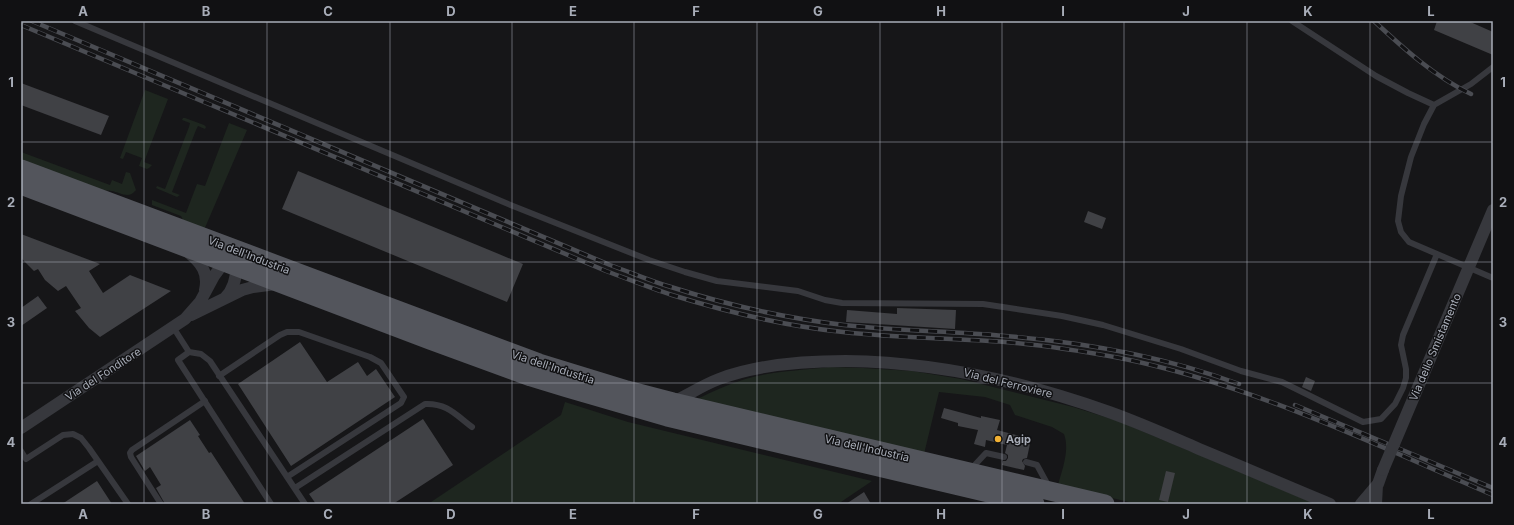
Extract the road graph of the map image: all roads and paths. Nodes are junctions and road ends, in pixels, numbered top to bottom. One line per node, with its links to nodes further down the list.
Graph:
1 (75, 21): 9 (lane)
2 (1292, 21): 4 (lane)
3 (1493, 67): 4 (lane)
4 (1434, 105): 9 (lane)
5 (21, 169): 10 (main road, Via dell'Industria)
6 (21, 185): 8 (main road, Via dell'Industria)
7 (1493, 210): 30 (street, Via dello Smistamento, bridge)
8 (173, 242): 10 (main road, Via dell'Industria); 13 (street)
9 (1437, 254): 11 (lane)
10 (232, 259): 12 (main road, Via dell'Industria); 13 (street, Via del Fonditore); 14 (street, Via del Fonditore); 20 (main road, Via dell'Industria)
11 (1493, 278)
12 (284, 284): 14 (street, Via del Fonditore); 38 (main road, Via dell'Industria)
13 (204, 296): 15 (street, Via del Fonditore)
14 (222, 300): 15 (street, Via del Fonditore)
15 (185, 319): 16 (street, Via del Fonditore)
16 (173, 327): 17 (lane); 22 (street, Via del Fonditore)
17 (189, 352): 18 (lane); 19 (lane)
18 (219, 376): 29 (lane); 29 (lane)
19 (205, 401): 35 (lane); 36 (lane)
20 (673, 402): 28 (main road, Via dell'Industria); 40 (street, Via del Ferroviere)
21 (472, 427): 31 (lane)
22 (21, 428)
23 (21, 451): 25 (lane)
24 (1004, 457): 28 (lane)
25 (23, 460): 26 (lane)
26 (98, 461): 33 (lane); 34 (lane)
27 (1026, 462): 32 (lane)
28 (968, 472): 32 (main road, Via dell'Industria)
29 (287, 477): 31 (lane)
30 (1378, 484): 41 (street); 42 (street)
31 (295, 488): 37 (lane)
32 (1051, 492): 39 (main road, Via dell'Industria)
33 (31, 504)
34 (128, 504)
35 (161, 504)
36 (271, 504)
37 (305, 504)
38 (1035, 504)
39 (1104, 504)
40 (1330, 504)
41 (1361, 504)
42 (1376, 504)

